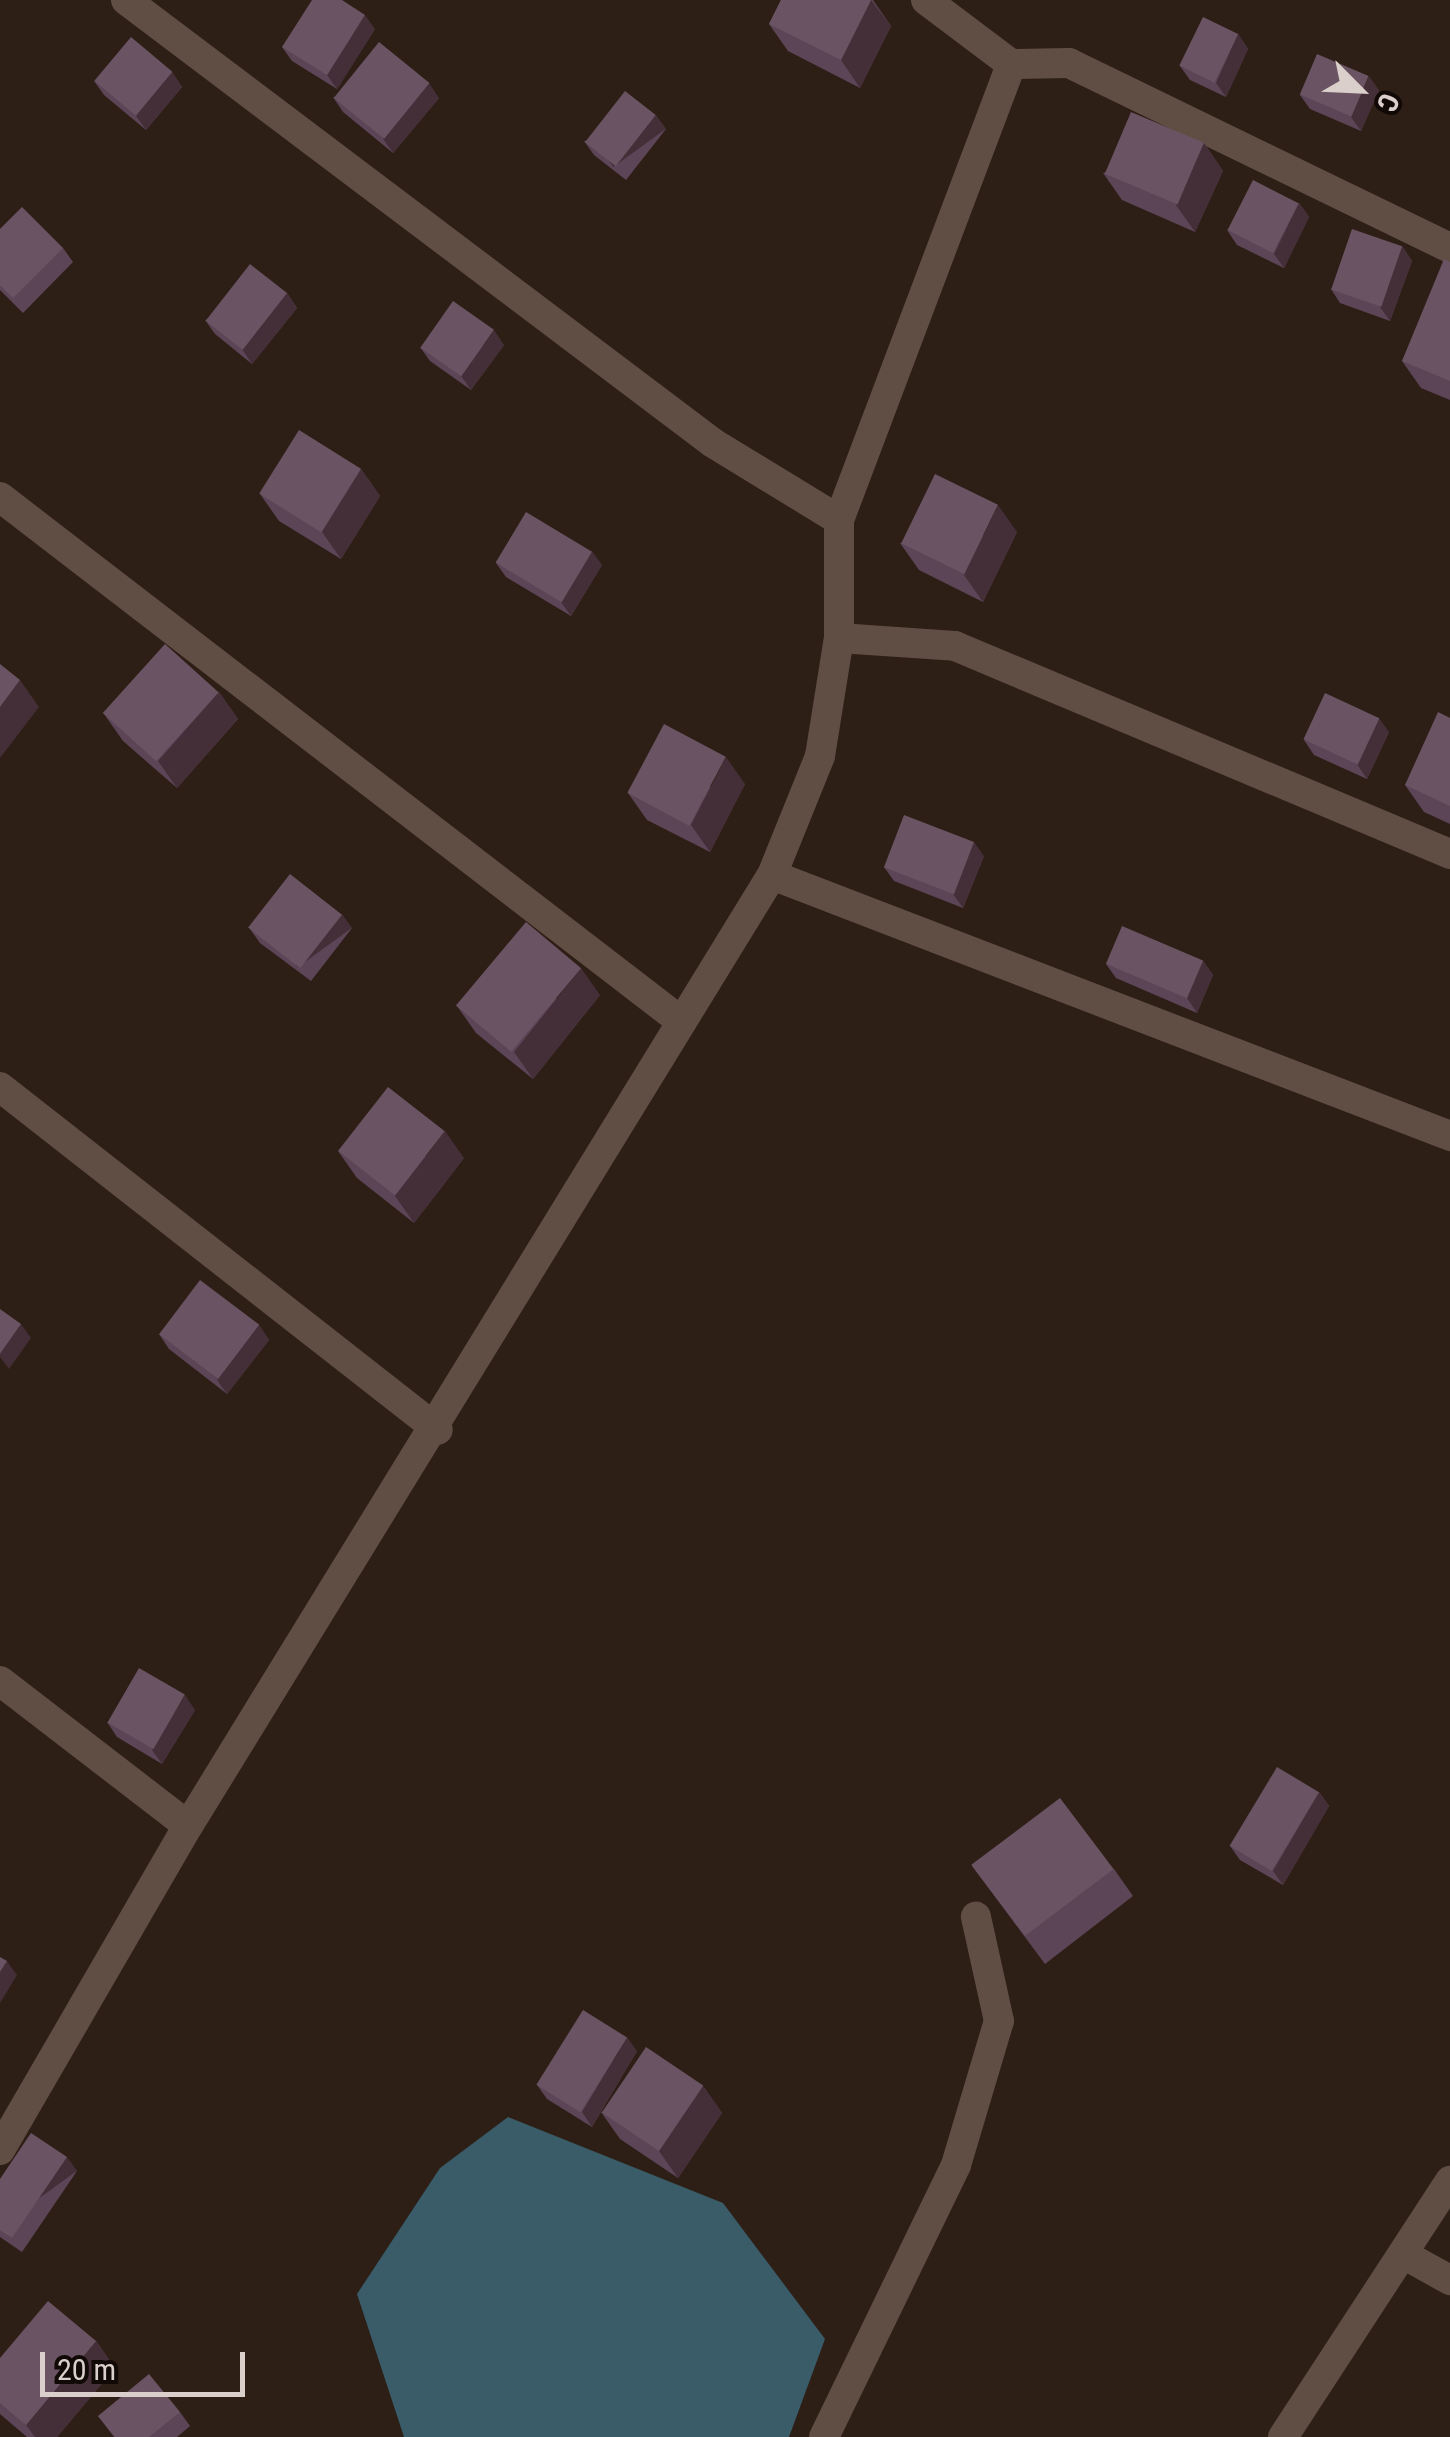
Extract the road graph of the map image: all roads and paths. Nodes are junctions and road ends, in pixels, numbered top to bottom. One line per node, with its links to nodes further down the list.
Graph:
1 (126, 0): 6 (street)
2 (926, 0): 3 (street)
3 (1011, 64): 4 (street); 6 (street)
4 (1450, 248)
5 (0, 497): 10 (street)
6 (839, 520): 7 (street)
7 (839, 638): 8 (street); 9 (street)
8 (1450, 854)
9 (772, 875): 10 (street); 12 (street)
10 (678, 1019): 13 (street)
11 (0, 1087): 13 (street)
12 (1450, 1136)
13 (438, 1430): 15 (street)
14 (0, 1681): 15 (street)
15 (188, 1826): 17 (street)
16 (976, 1917): 21 (street)
17 (0, 2150)
18 (1450, 2181): 19 (street)
19 (1402, 2254): 20 (street); 22 (street)
20 (1450, 2280)
21 (824, 2437)
22 (1283, 2437)

